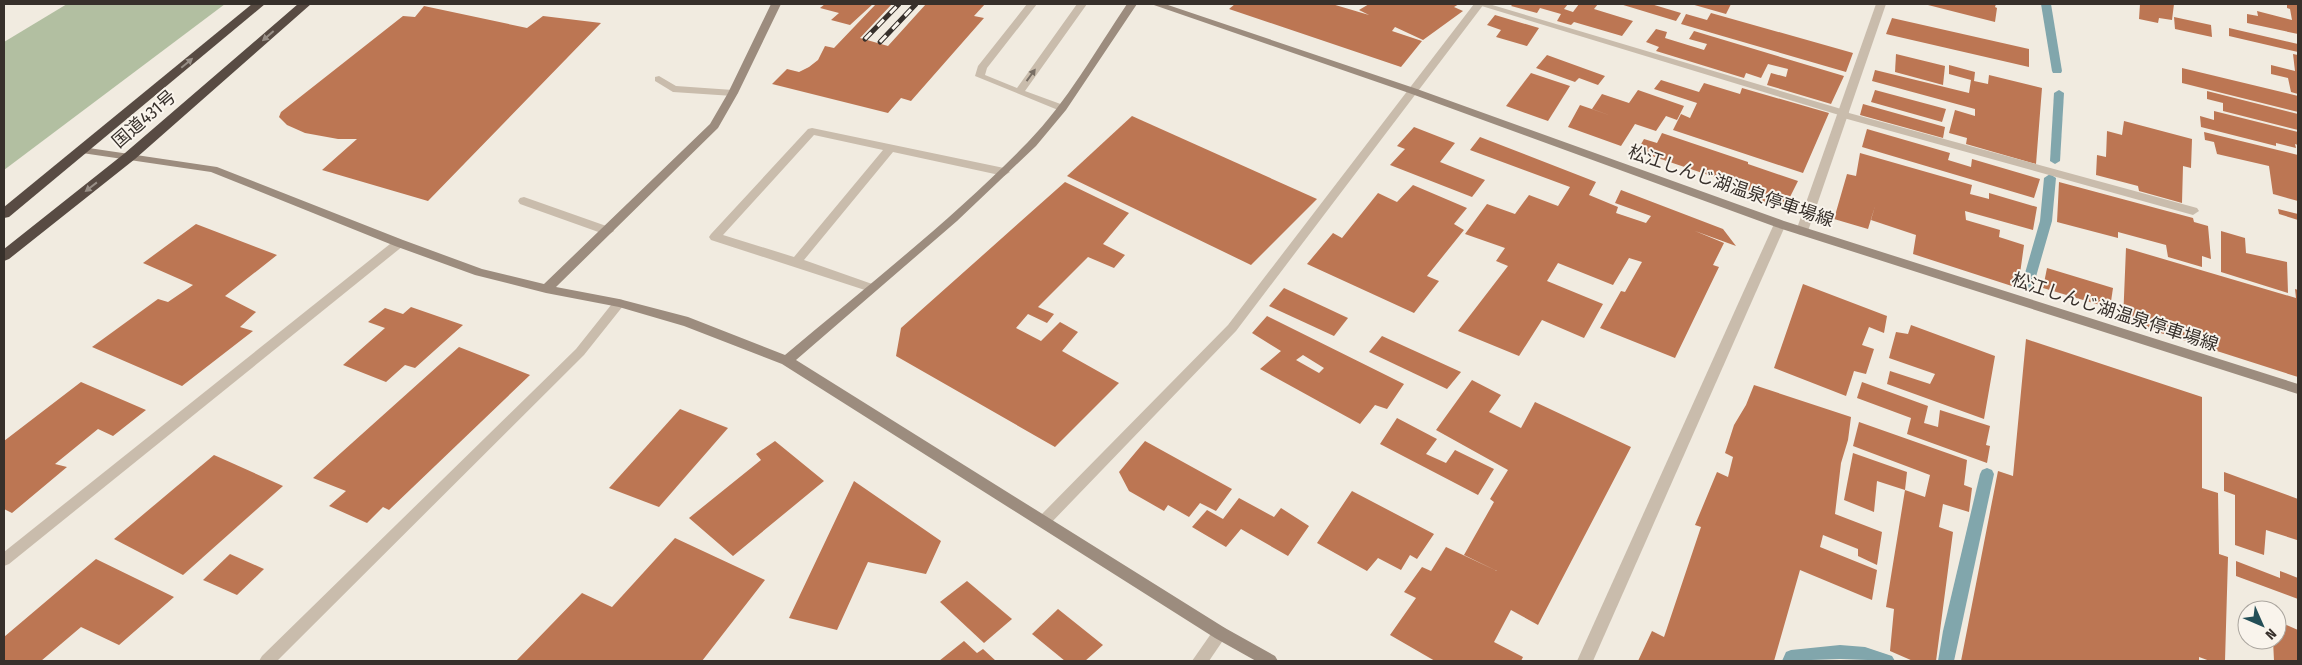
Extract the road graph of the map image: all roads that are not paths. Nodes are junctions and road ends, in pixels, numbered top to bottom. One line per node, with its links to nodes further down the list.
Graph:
1 (259, 4): 17 (highway, 国道431号, one-way to 1)
2 (305, 4): 18 (highway, 国道431号, one-way to 18)
3 (776, 4): 13 (street)
4 (1032, 4): 12 (street)
5 (1082, 4): 12 (street, one-way to 5)
6 (1132, 4): 14 (street)
7 (1156, 4): 11 (street, 松江しんじ湖温泉停車場線)
8 (1479, 4): 11 (street); 15 (street)
9 (1881, 4): 15 (street)
10 (659, 79): 13 (street)
11 (1413, 91): 23 (street, 松江しんじ湖温泉停車場線); 34 (street)
12 (1019, 92): 14 (street)
13 (733, 93): 24 (street)
14 (1062, 108): 19 (street)
15 (1844, 114): 21 (street); 25 (street)
16 (891, 147): 19 (street); 28 (street); 28 (street)
17 (82, 150): 18 (street); 22 (highway, 国道431号)
18 (130, 156): 26 (street); 27 (highway, 国道431号, one-way to 27)
19 (1004, 172): 29 (street)
20 (524, 202): 24 (street)
21 (2193, 210)
22 (4, 214)
23 (1780, 224): 25 (street, 松江しんじ湖温泉停車場線); 40 (street)
24 (608, 231): 30 (street)
25 (1802, 231): 33 (street, 松江しんじ湖温泉停車場線)
26 (399, 243): 30 (street); 35 (street)
27 (4, 256)
28 (796, 262): 29 (street)
29 (871, 288): 32 (street)
30 (546, 289): 31 (street)
31 (619, 303): 32 (street); 37 (street)
32 (787, 362): 34 (street)
33 (2298, 389)
34 (1044, 521): 36 (street)
35 (4, 560)
36 (1220, 633): 38 (street); 39 (street)
37 (267, 661)
38 (1200, 661)
39 (1270, 661)
40 (1585, 661)

